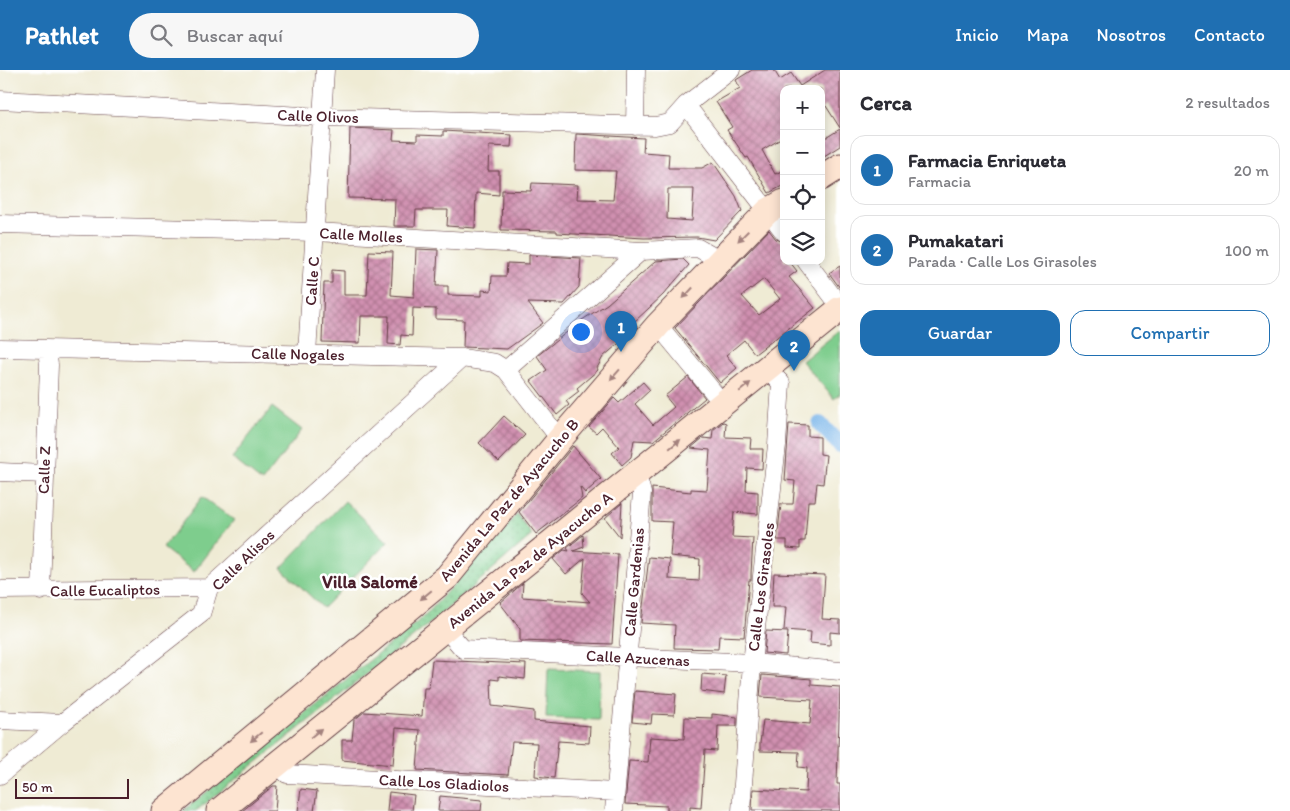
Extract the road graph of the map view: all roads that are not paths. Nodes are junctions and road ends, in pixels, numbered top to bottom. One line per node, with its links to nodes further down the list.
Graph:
1 (325, 70): 6 (street, Calle C)
2 (636, 70): 7 (street)
3 (731, 70): 5 (street, Calle Olivos)
4 (0, 100): 6 (street, Calle Olivos)
5 (686, 105): 7 (street, Calle Olivos); 10 (street)
6 (322, 117): 7 (street, Calle Olivos); 13 (street, Calle C)
7 (635, 126)
8 (840, 166): 9 (main road)
9 (825, 175)
10 (776, 206): 11 (street); 15 (main road, Avenida La Paz de Ayacucho B, one-way to 15)
11 (780, 220)
12 (0, 224): 13 (street, Calle Molles)
13 (316, 232): 14 (street, Calle Molles); 21 (street, Calle C)
14 (641, 251): 15 (street, Calle Molles); 24 (street)
15 (718, 260): 18 (main road, Avenida La Paz de Ayacucho B, one-way to 18)
16 (809, 265): 17 (street)
17 (840, 308): 23 (main road, Avenida La Paz de Ayacucho A)
18 (658, 325): 25 (street); 26 (main road, Avenida La Paz de Ayacucho B, one-way to 26)
19 (0, 348): 20 (street, Calle Nogales)
20 (46, 350): 21 (street, Calle Nogales); 28 (street, Calle Z)
21 (307, 354): 22 (street, Calle Nogales)
22 (462, 358): 24 (street, Calle Nogales); 30 (street, Calle Alisos)
23 (767, 369): 25 (main road, Avenida La Paz de Ayacucho A, one-way to 23); 35 (street, Calle Los Girasoles)
24 (506, 370): 26 (street)
25 (724, 405): 29 (main road, Avenida La Paz de Ayacucho A, one-way to 25)
26 (560, 439): 42 (main road, Avenida La Paz de Ayacucho B, one-way to 42)
27 (0, 472): 28 (street)
28 (44, 474): 32 (street, Calle Z)
29 (637, 474): 33 (main road, Avenida La Paz de Ayacucho A); 34 (street, Calle Gardenias)
30 (209, 588): 32 (street, Calle Eucaliptos); 38 (street, Calle Alisos)
31 (0, 590): 32 (street, Calle Eucaliptos)
32 (41, 591)
33 (445, 628): 34 (street, Calle Azucenas); 39 (main road, Avenida La Paz de Ayacucho A, one-way to 33)
34 (627, 658): 35 (street, Calle Azucenas); 41 (street, Calle Gardenias)
35 (752, 663): 36 (street, Calle Azucenas); 45 (street, Calle Los Girasoles)
36 (840, 670)
37 (0, 720): 38 (street)
38 (62, 723): 40 (street, Calle Alisos)
39 (278, 763): 41 (street, Calle Los Gladiolos); 43 (main road, Avenida La Paz de Ayacucho A)
40 (0, 775)
41 (615, 792): 44 (street, Calle Gardenias)
42 (164, 811)
43 (218, 811)
44 (614, 811)
45 (741, 811)

